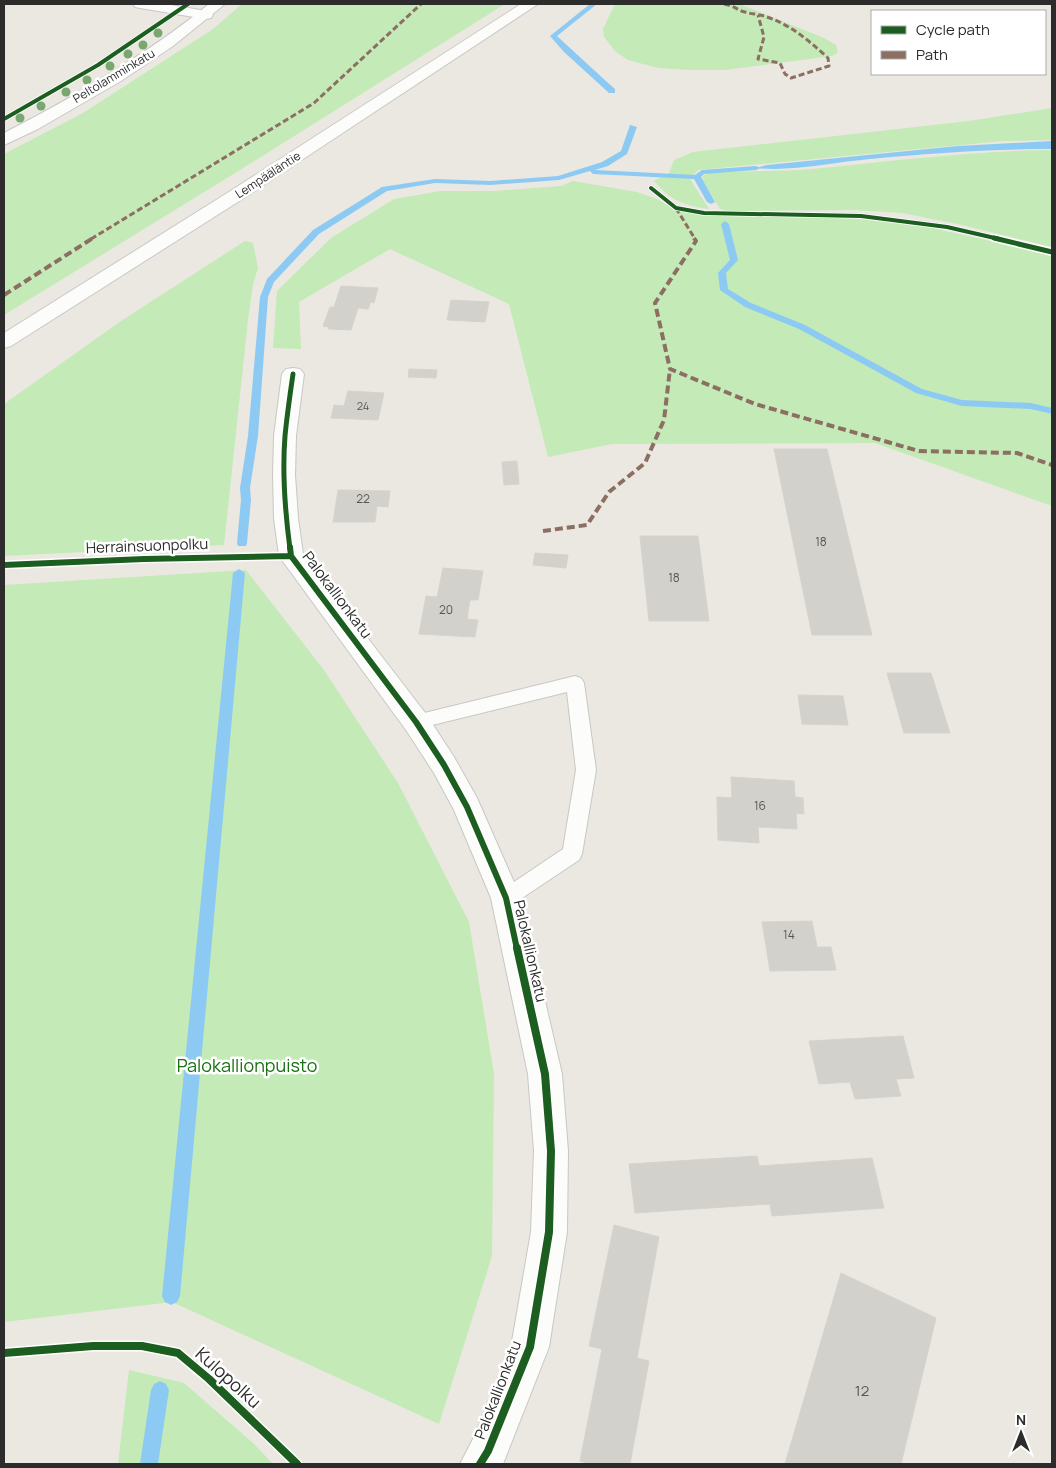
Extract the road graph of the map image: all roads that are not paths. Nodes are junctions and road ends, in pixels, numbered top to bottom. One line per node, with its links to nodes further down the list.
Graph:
1 (140, 4): 4 (street)
2 (218, 4): 4 (street, Peltolamminkatu)
3 (531, 4): 6 (street, Lempääläntie)
4 (206, 14): 5 (street, Peltolamminkatu)
5 (4, 140)
6 (4, 342)
7 (293, 374): 8 (street, Palokallionkatu)
8 (416, 722): 9 (street, Palokallionkatu); 9 (lane)
9 (506, 898): 10 (street, Palokallionkatu)
10 (480, 1464)

